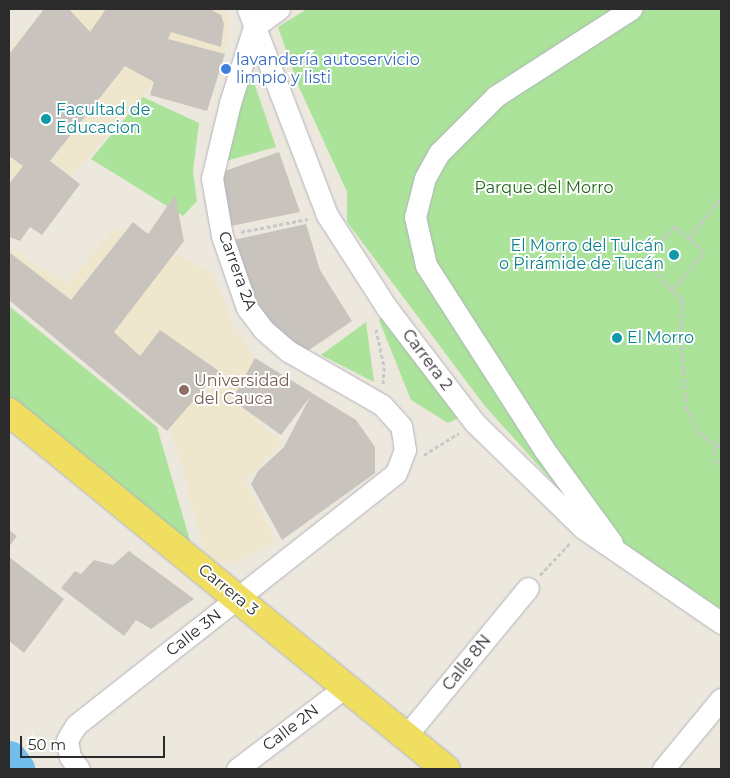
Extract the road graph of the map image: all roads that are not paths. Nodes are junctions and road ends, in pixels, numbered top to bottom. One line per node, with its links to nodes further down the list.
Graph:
1 (279, 9): 3 (street)
2 (631, 9): 6 (street)
3 (251, 18): 5 (street, Carrera 2A); 6 (street, Carrera 2)
4 (9, 412): 8 (main road, Carrera 3)
5 (396, 472): 8 (street, Calle 3N)
6 (618, 552): 9 (street, Carrera 2)
7 (528, 588): 12 (street, Calle 8N)
8 (238, 598): 10 (main road, Carrera 3); 13 (street, Calle 3N)
9 (721, 623)
10 (345, 687): 12 (main road, Carrera 3); 14 (street, Calle 2N)
11 (721, 699): 16 (street)
12 (405, 738): 15 (main road, Carrera 3)
13 (79, 769)
14 (237, 769)
15 (446, 769)
16 (663, 769)

